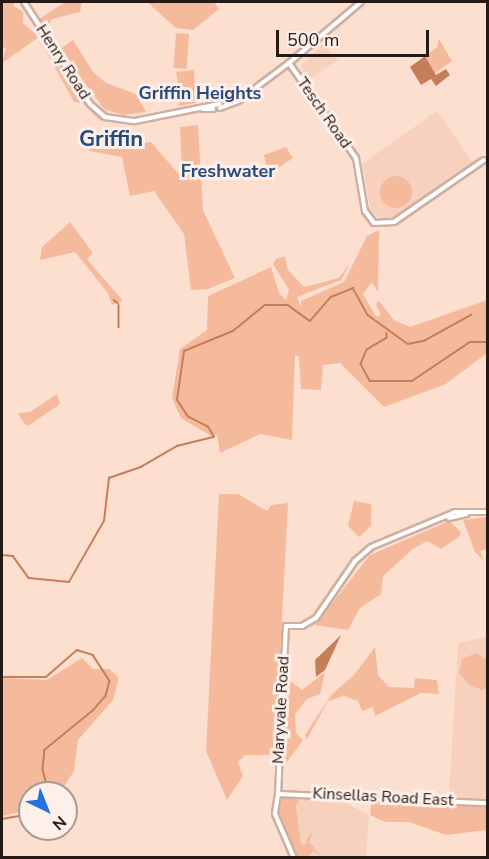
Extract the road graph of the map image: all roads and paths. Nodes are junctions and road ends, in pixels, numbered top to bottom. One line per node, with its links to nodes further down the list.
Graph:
1 (24, 2): 3 (main road, Henry Road)
2 (361, 2): 3 (main road)
3 (289, 63): 4 (main road, Tesch Road)
4 (484, 160)
5 (488, 513): 6 (main road, Maryvale Road)
6 (278, 794): 7 (main road, Kinsellas Road East); 8 (main road, Maryvale Road)
7 (488, 803)
8 (294, 858)

